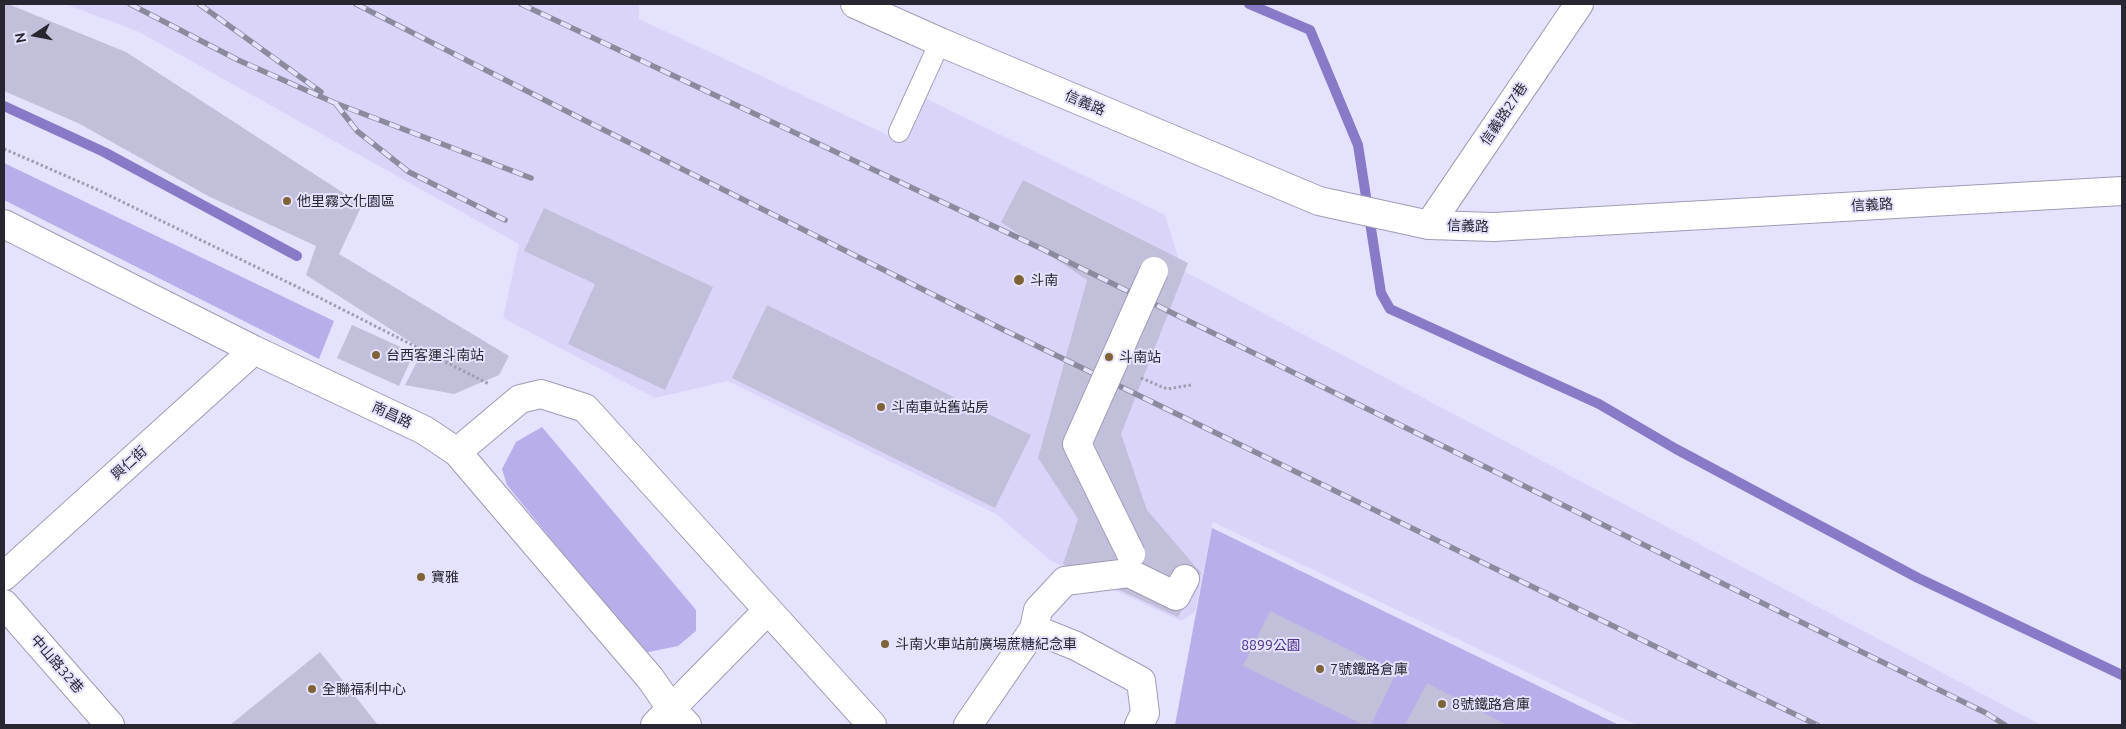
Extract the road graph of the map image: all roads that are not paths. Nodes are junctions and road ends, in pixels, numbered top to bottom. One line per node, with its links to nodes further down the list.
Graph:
1 (855, 4): 3 (street, 信義路)
2 (1579, 4): 7 (street, 信義路27巷)
3 (940, 42): 4 (lane); 7 (street, 信義路)
4 (899, 132)
5 (2122, 191): 7 (street, 信義路)
6 (4, 224): 9 (street, 南昌路)
7 (1429, 225)
8 (1154, 271): 11 (street, bridge)
9 (254, 350): 10 (street, 南昌路); 12 (street, 興仁街)
10 (457, 452): 15 (street); 17 (street, 南昌路)
11 (1131, 554)
12 (4, 576)
13 (1185, 580): 16 (street)
14 (4, 604): 18 (street, 中山路32巷)
15 (768, 610): 17 (street); 19 (street)
16 (1034, 629): 20 (street); 21 (street)
17 (671, 720)
18 (110, 725)
19 (872, 725)
20 (968, 725)
21 (1139, 725)

